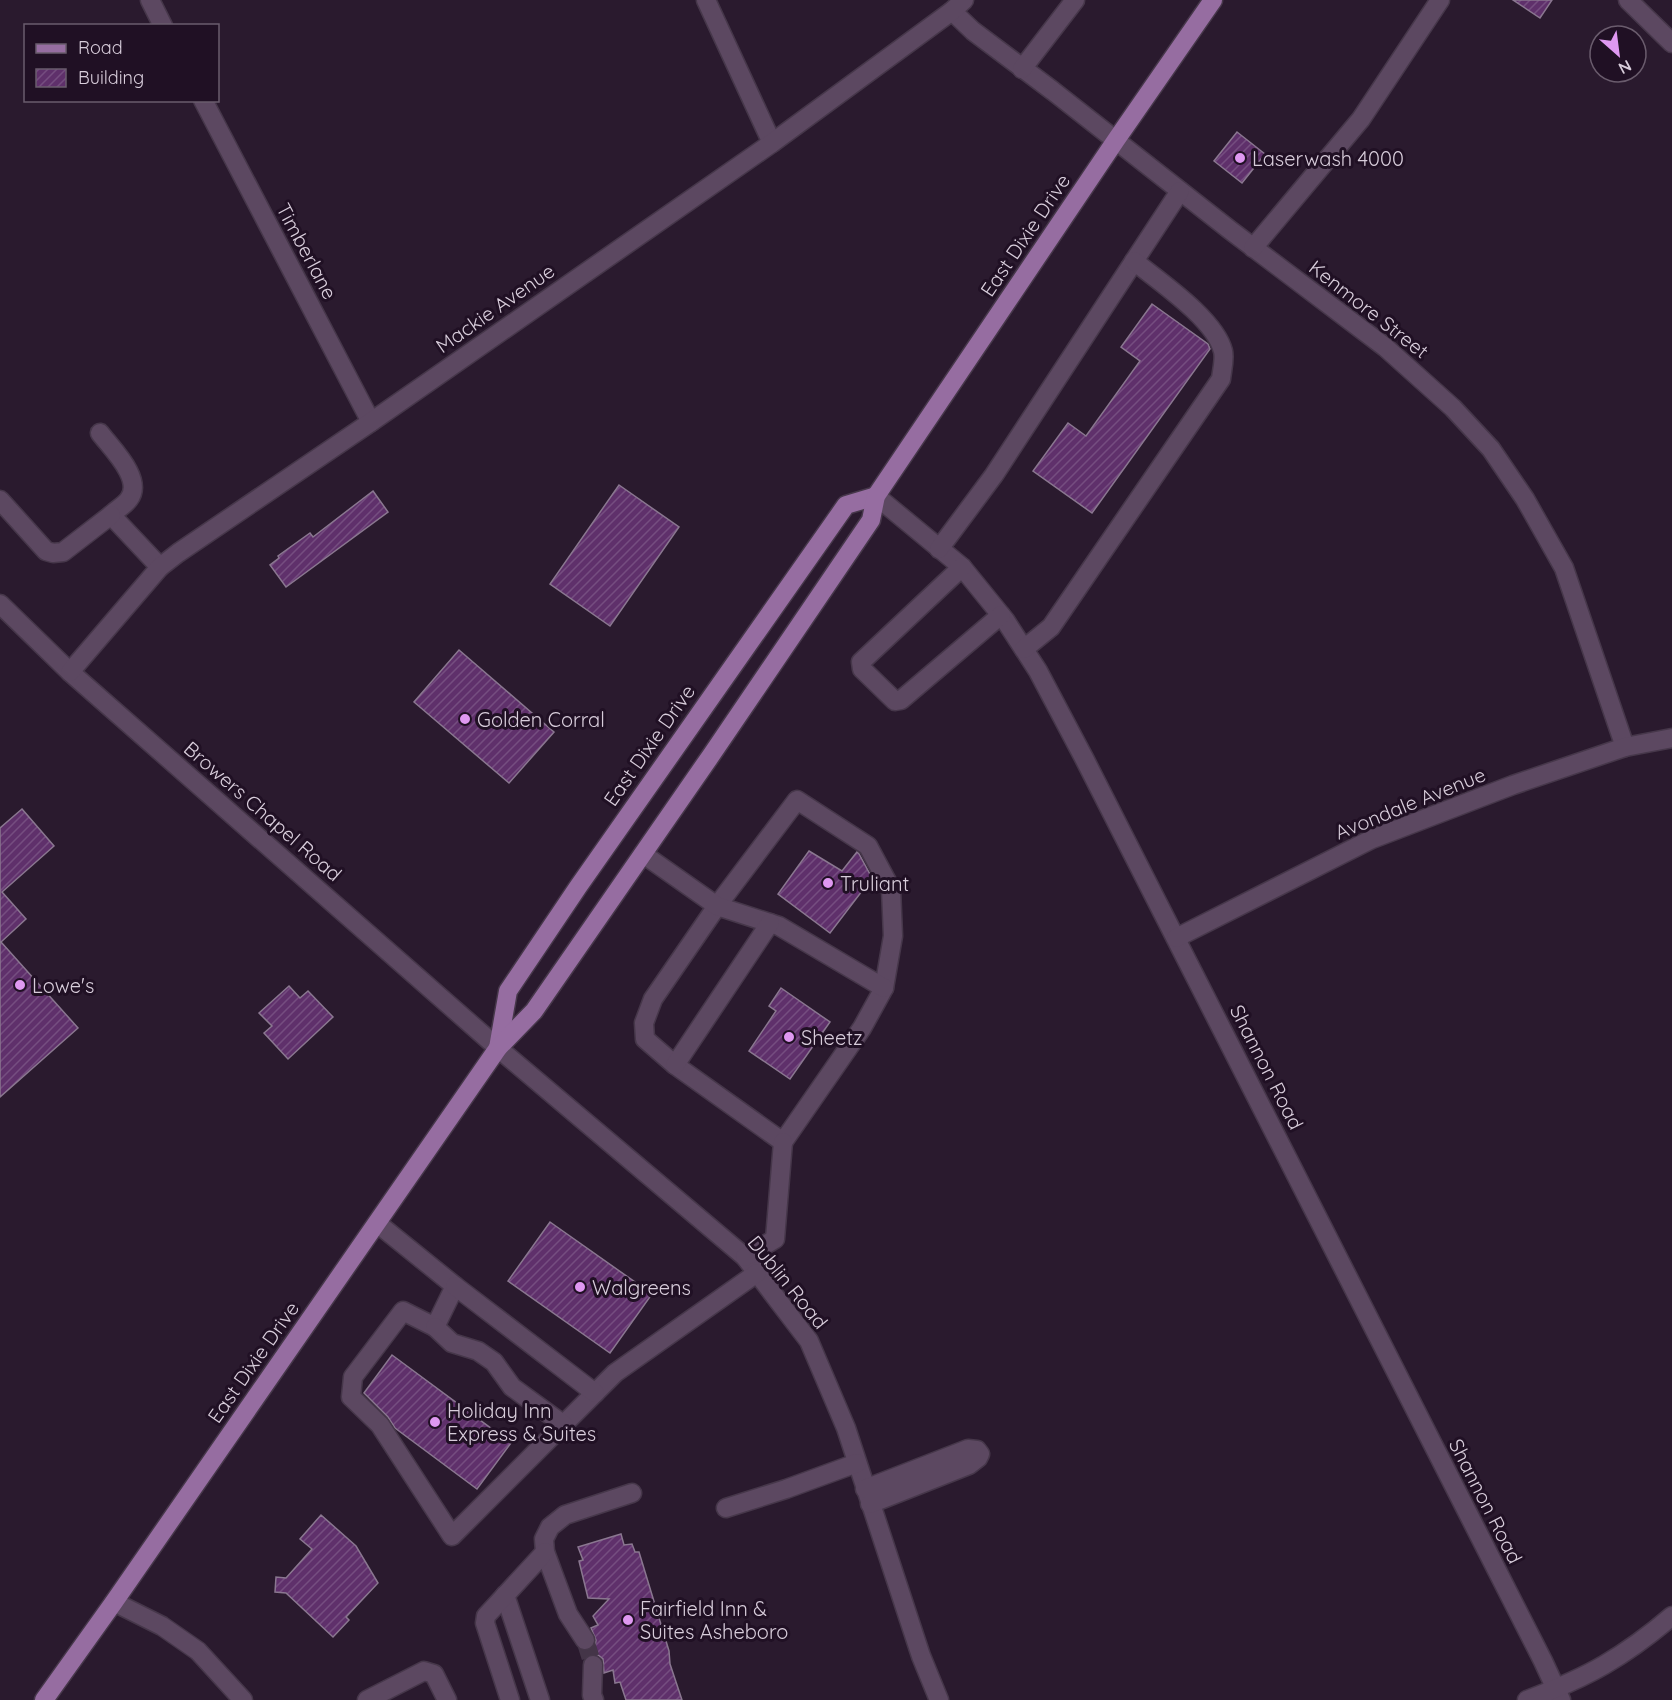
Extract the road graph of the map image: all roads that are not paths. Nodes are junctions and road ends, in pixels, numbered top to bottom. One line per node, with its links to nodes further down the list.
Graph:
1 (150, 0): 8 (street)
2 (706, 0): 13 (street)
3 (1074, 0): 10 (street)
4 (1213, 0): 12 (main road, East Dixie Drive)
5 (1440, 0): 15 (street)
6 (1628, 0): 9 (street)
7 (958, 5): 10 (street, Kenmore Street); 13 (street, Mackie Avenue)
8 (162, 24)
9 (1672, 43)
10 (1022, 69): 12 (street, Kenmore Street)
11 (204, 102): 17 (street, Timberlane)
12 (1116, 140): 14 (street, Kenmore Street); 19 (main road, East Dixie Drive)
13 (772, 143): 17 (street, Mackie Avenue)
14 (1180, 191): 15 (street, Kenmore Street); 16 (street)
15 (1253, 248): 30 (street, Kenmore Street)
16 (1134, 261): 22 (street); 27 (street)
17 (371, 422): 23 (street, Mackie Avenue)
18 (100, 433): 21 (street)
19 (876, 496): 22 (street, Shannon Road); 31 (main road, East Dixie Drive); 36 (main road, East Dixie Drive)
20 (0, 500): 21 (street)
21 (111, 515): 23 (street)
22 (939, 549): 24 (street, Shannon Road)
23 (160, 567): 28 (street, Mackie Avenue)
24 (962, 567): 26 (street, Shannon Road); 26 (street)
25 (0, 604): 28 (street, Browers Chapel Road)
26 (1001, 615): 27 (street, Shannon Road)
27 (1024, 649): 34 (street, Shannon Road)
28 (70, 672): 36 (street, Browers Chapel Road)
29 (1672, 738): 30 (street, Avondale Avenue)
30 (1625, 747): 34 (street, Avondale Avenue)
31 (643, 854): 32 (street); 36 (main road, East Dixie Drive)
32 (717, 906): 33 (street); 35 (street); 37 (street)
33 (770, 923): 35 (street); 37 (street)
34 (1176, 938): 56 (street, Shannon Road)
35 (884, 988): 38 (street)
36 (498, 1048): 39 (main road, East Dixie Drive); 40 (street, Dublin Road)
37 (675, 1065): 38 (street)
38 (783, 1142): 40 (street)
39 (377, 1223): 42 (street); 52 (main road, East Dixie Drive)
40 (745, 1257): 41 (street, Dublin Road)
41 (757, 1274): 44 (street); 46 (street, Dublin Road)
42 (455, 1286): 43 (street); 44 (street)
43 (435, 1327): 45 (street); 45 (street)
44 (595, 1394): 45 (street)
45 (564, 1425)
46 (857, 1463): 48 (street, Dublin Road); 49 (street)
47 (632, 1493): 50 (street)
48 (868, 1497): 48 (street); 64 (street, Dublin Road)
49 (726, 1508)
50 (545, 1552): 51 (street); 54 (street)
51 (505, 1595): 61 (street); 62 (street)
52 (114, 1602): 57 (main road, East Dixie Drive); 58 (street)
53 (1672, 1616): 56 (street)
54 (585, 1640)
55 (593, 1665): 63 (street)
56 (1558, 1694): 65 (street)
57 (44, 1700)
58 (243, 1700)
59 (367, 1700): 60 (street)
60 (447, 1700)
61 (510, 1700)
62 (540, 1700)
63 (594, 1700)
64 (939, 1700)
65 (1527, 1700)

